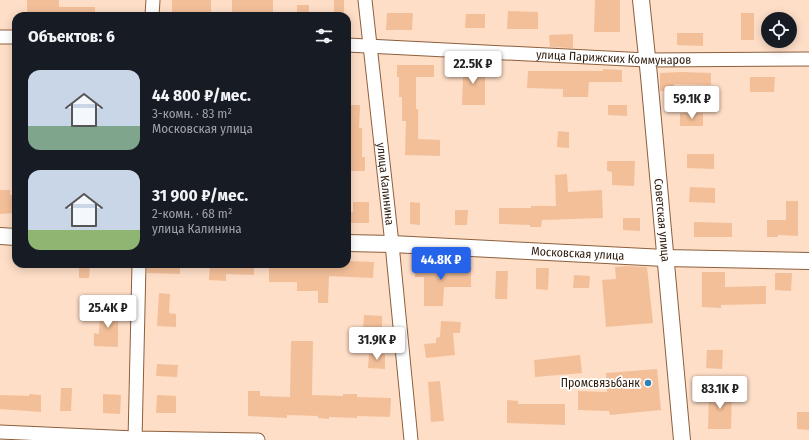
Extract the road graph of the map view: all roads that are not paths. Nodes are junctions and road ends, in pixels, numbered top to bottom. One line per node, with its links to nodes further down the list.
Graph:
1 (153, 0): 4 (street)
2 (365, 0): 8 (street, улица Калинина)
3 (641, 0): 10 (street, Советская улица)
4 (152, 12)
5 (0, 37): 6 (street)
6 (12, 37)
7 (351, 45): 8 (street, улица Парижских Коммунаров)
8 (370, 46): 10 (street, улица Парижских Коммунаров); 14 (street, улица Калинина)
9 (809, 59): 10 (street, улица Парижских Коммунаров)
10 (647, 60): 15 (street, Советская улица)
11 (0, 236): 12 (street)
12 (12, 237)
13 (351, 243): 14 (street, Московская улица)
14 (392, 244): 15 (street, Московская улица); 21 (street, улица Калинина)
15 (665, 258): 16 (street, Московская улица); 22 (street, Советская улица)
16 (809, 261)
17 (139, 268): 19 (street)
18 (0, 432): 19 (street)
19 (135, 439): 20 (street)
20 (258, 440)
21 (411, 440)
22 (682, 440)

